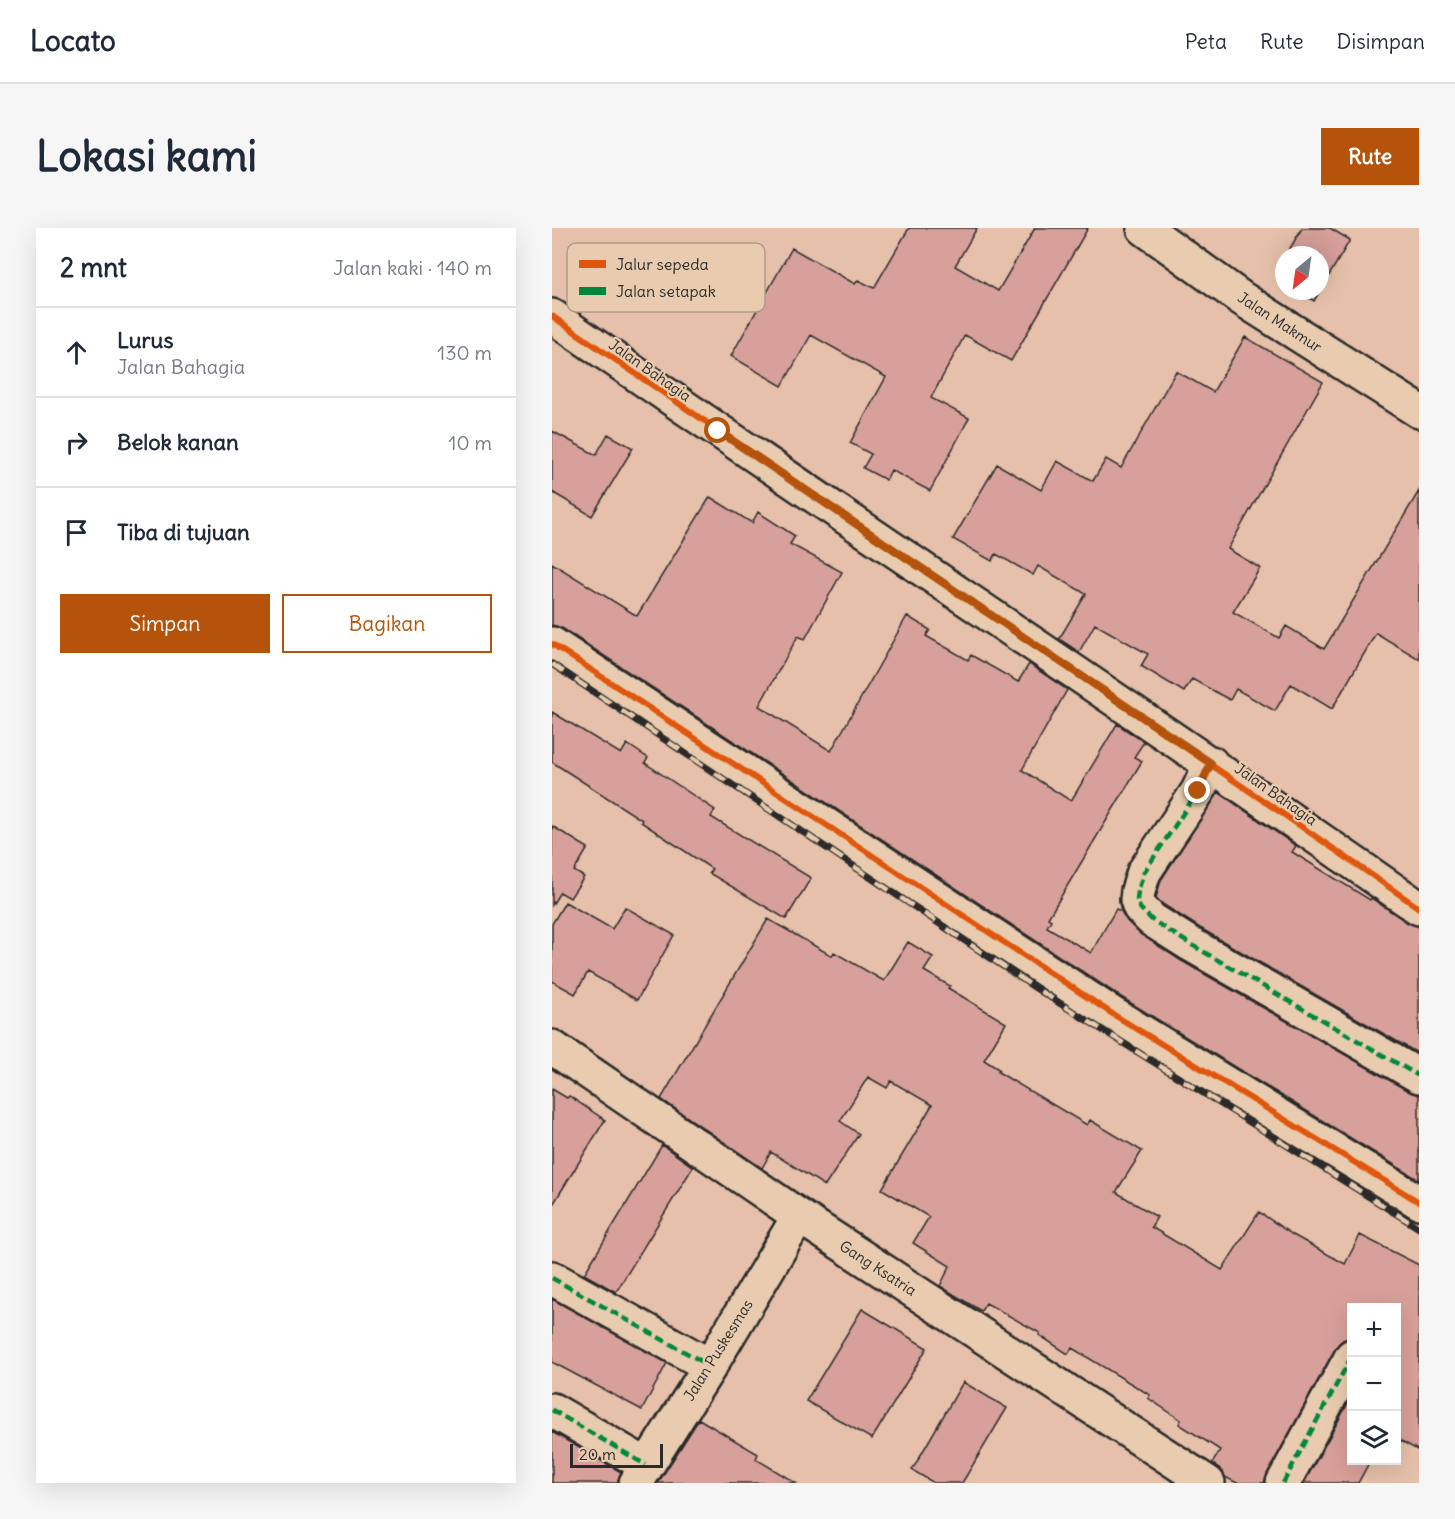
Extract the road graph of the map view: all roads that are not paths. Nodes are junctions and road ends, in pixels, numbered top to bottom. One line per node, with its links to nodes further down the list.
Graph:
1 (1144, 228): 3 (street, Jalan Makmur)
2 (552, 316): 5 (street, Jalan Bahagia)
3 (1419, 411)
4 (552, 644): 9 (street)
5 (1211, 763): 6 (street, Jalan Bahagia); 8 (street)
6 (1419, 908)
7 (552, 1047): 10 (street, Gang Ksatria)
8 (1419, 1076)
9 (1419, 1202)
10 (799, 1216): 13 (street, Jalan Puskesmas); 16 (street, Gang Ksatria)
11 (552, 1278): 13 (street)
12 (1351, 1357): 17 (street)
13 (710, 1366): 15 (street, Jalan Puskesmas)
14 (552, 1410): 15 (street)
15 (641, 1474)
16 (1208, 1483)
17 (1283, 1483)

